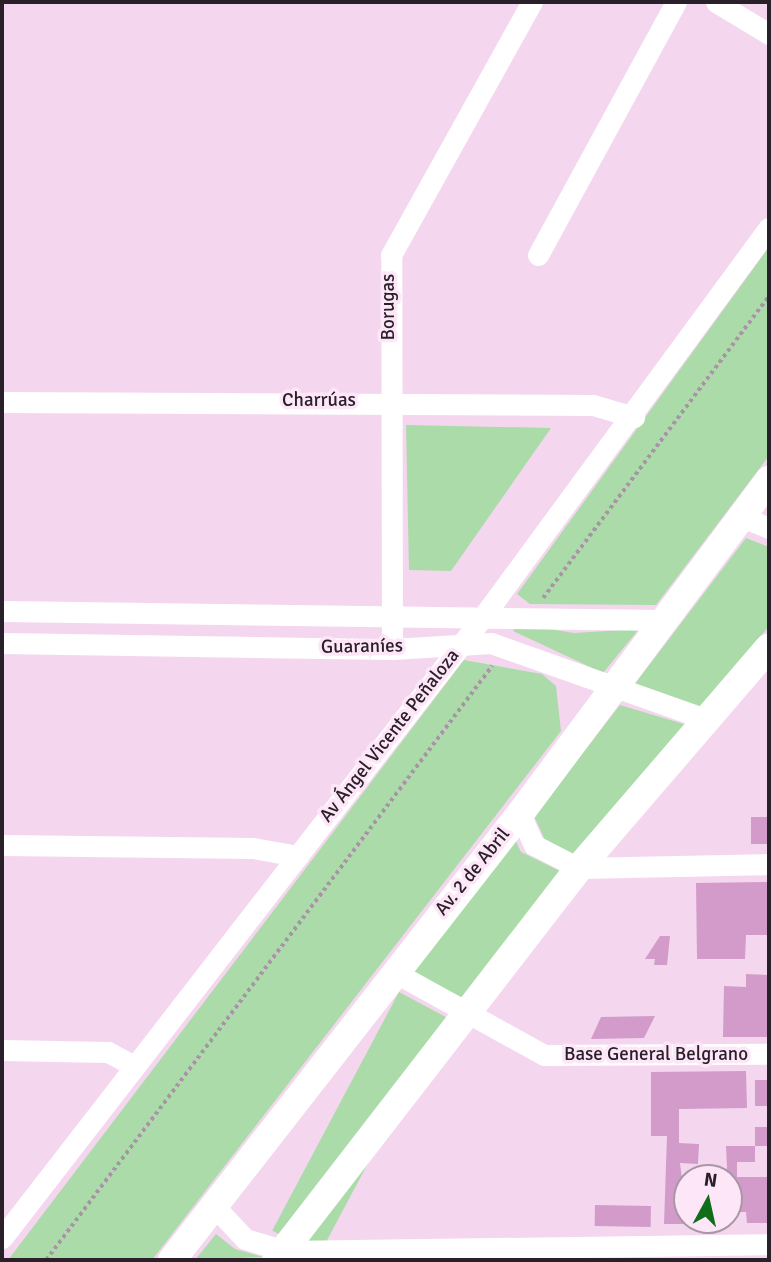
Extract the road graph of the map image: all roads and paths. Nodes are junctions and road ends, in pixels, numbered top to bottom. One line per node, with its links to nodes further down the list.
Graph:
1 (532, 2): 8 (street, Borugas)
2 (676, 2): 6 (street)
3 (716, 2): 4 (street)
4 (769, 34)
5 (769, 228): 10 (street, Av Ángel Vicente Peñaloza)
6 (538, 255)
7 (769, 296): 17 (path)
8 (390, 401): 9 (street, Charrúas); 10 (street, Charrúas); 16 (street, Borugas)
9 (2, 402)
10 (634, 417): 15 (street, Av Ángel Vicente Peñaloza)
11 (769, 480): 12 (main road, Av. 2 de Abril)
12 (742, 517): 13 (street); 18 (main road, Av. 2 de Abril)
13 (769, 528)
14 (2, 611): 16 (street, Guaraníes)
15 (485, 614): 16 (street, Guaraníes); 17 (street, Guaraníes); 19 (street, Av Ángel Vicente Peñaloza)
16 (391, 615): 23 (street, Borugas)
17 (529, 617): 18 (street, Guaraníes)
18 (664, 620): 24 (main road, Av. 2 de Abril)
19 (463, 642): 21 (street, Guaraníes); 23 (street, Guaraníes); 28 (street, Av Ángel Vicente Peñaloza)
20 (2, 643): 23 (street, Guaraníes)
21 (508, 646): 24 (street, Guaraníes); 40 (path)
22 (769, 648): 25 (main road)
23 (392, 649)
24 (614, 689): 25 (street, Guaraníes); 26 (main road, Av. 2 de Abril)
25 (709, 720): 30 (main road)
26 (520, 814): 30 (street); 31 (main road, Av. 2 de Abril)
27 (2, 845): 28 (street)
28 (298, 856): 35 (street, Av Ángel Vicente Peñaloza)
29 (769, 864): 30 (street)
30 (579, 868): 32 (main road)
31 (396, 973): 32 (street, Base General Belgrano); 36 (main road, Av. 2 de Abril)
32 (468, 1013): 34 (street, Base General Belgrano); 39 (main road)
33 (2, 1051): 35 (street)
34 (769, 1054)
35 (132, 1065): 37 (street, Av Ángel Vicente Peñaloza)
36 (214, 1206): 39 (street); 41 (main road, Av. 2 de Abril)
37 (2, 1238)
38 (769, 1244): 39 (street)
39 (281, 1256)
40 (46, 1260)
41 (172, 1260)

